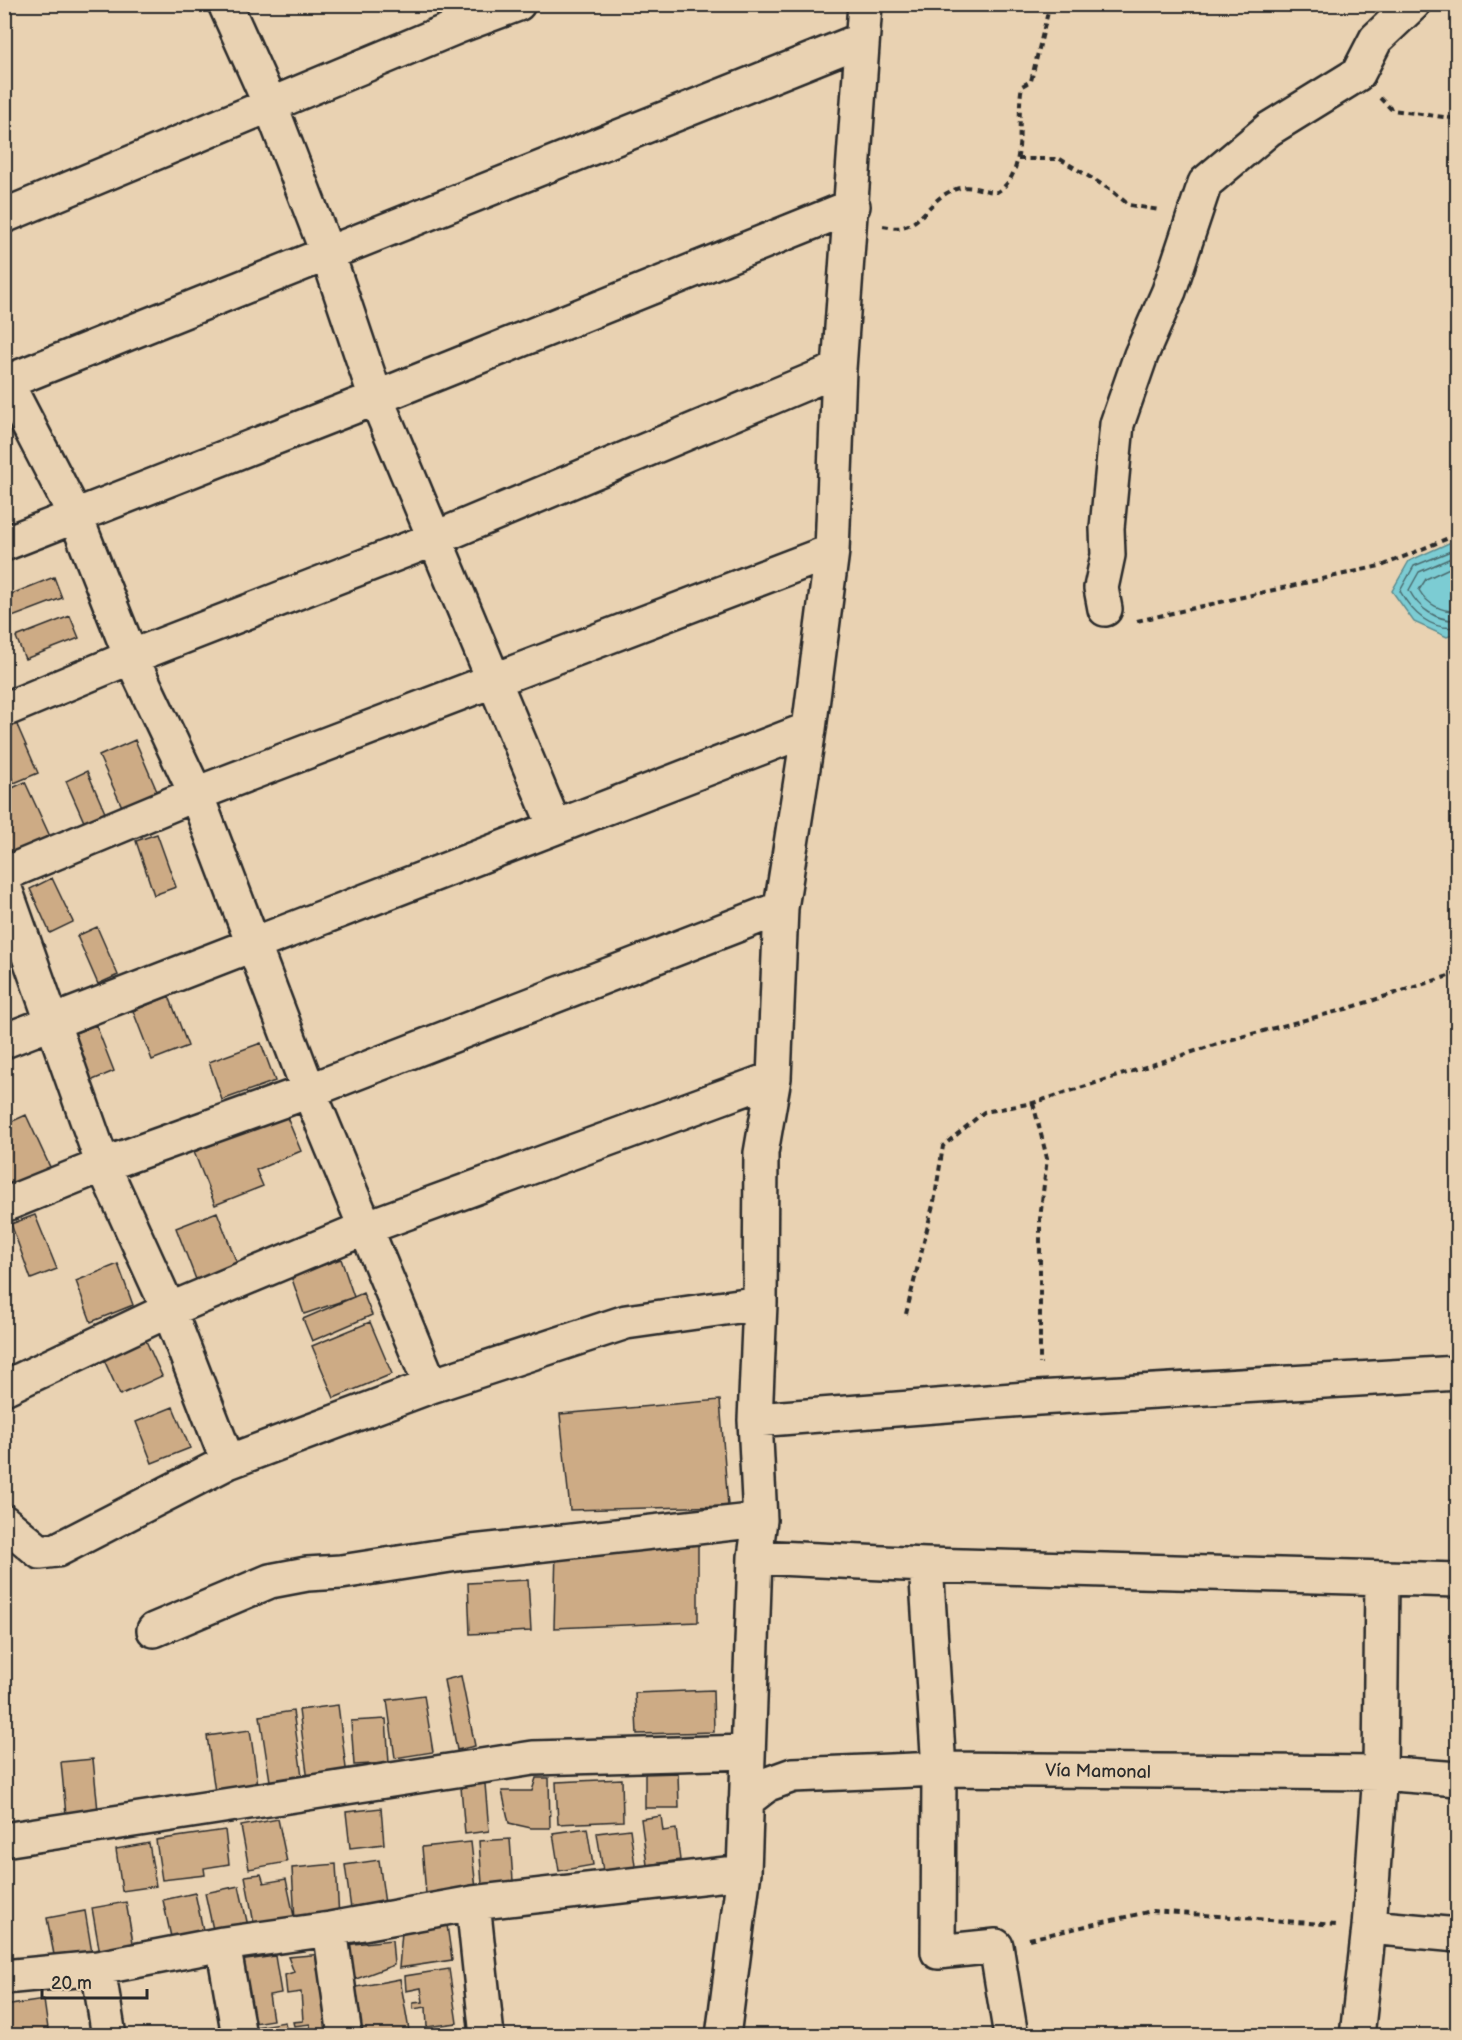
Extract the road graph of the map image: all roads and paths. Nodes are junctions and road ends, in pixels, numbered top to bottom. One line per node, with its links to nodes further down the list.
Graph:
1 (225, 4): 8 (street)
2 (518, 4): 8 (street)
3 (864, 4): 6 (street)
4 (1050, 4): 10 (path)
5 (1413, 4): 7 (street)
6 (861, 40): 12 (street); 14 (street)
7 (1358, 74): 9 (path); 11 (street)
8 (270, 104): 13 (street); 14 (street)
9 (1458, 119)
10 (1018, 159): 11 (path); 12 (path)
11 (1205, 183): 23 (street)
12 (852, 215): 15 (street); 17 (street)
13 (4, 216)
14 (327, 252): 16 (street); 17 (street)
15 (840, 369): 20 (street); 22 (street)
16 (5, 381): 18 (street)
17 (376, 398): 18 (street); 20 (street)
18 (75, 515): 21 (street); 24 (street)
19 (1458, 534): 23 (path)
20 (434, 539): 24 (street); 25 (street)
21 (4, 544)
22 (832, 551): 25 (street); 27 (street)
23 (1105, 609)
24 (131, 657): 26 (street); 28 (street)
25 (494, 679): 28 (street); 29 (street)
26 (4, 710)
27 (809, 729): 29 (street); 32 (street)
28 (196, 794): 30 (street); 33 (street)
29 (555, 827): 33 (street)
30 (4, 874)
31 (4, 886): 35 (street)
32 (781, 908): 37 (street); 38 (street)
33 (254, 943): 35 (street); 38 (street)
34 (1458, 973): 39 (path)
35 (50, 1022): 36 (street); 40 (street)
36 (4, 1041)
37 (774, 1078): 42 (street); 43 (street)
38 (309, 1091): 40 (street); 42 (street)
39 (1034, 1103): 45 (path); 49 (path)
40 (103, 1165): 41 (street); 44 (street)
41 (4, 1205)
42 (365, 1228): 44 (street); 47 (street)
43 (760, 1303): 47 (street); 50 (street)
44 (169, 1310): 48 (street); 51 (street)
45 (906, 1314)
46 (1458, 1373): 49 (street)
47 (431, 1386): 51 (street)
48 (4, 1388)
49 (1038, 1398): 50 (street)
50 (755, 1420): 52 (street)
51 (228, 1462): 53 (street)
52 (760, 1520): 54 (street); 58 (street)
53 (4, 1522)
54 (755, 1557): 55 (street); 59 (street)
55 (926, 1565): 56 (street); 60 (street)
56 (1382, 1579): 57 (street); 61 (street)
57 (1458, 1580)
58 (154, 1630)
59 (748, 1752): 63 (street); 64 (street)
60 (939, 1769): 61 (street, Vía Mamonal); 63 (street, Vía Mamonal); 71 (street)
61 (1380, 1773): 62 (street, Vía Mamonal); 67 (street)
62 (1458, 1779)
63 (746, 1801): 65 (street)
64 (4, 1840)
65 (744, 1872): 66 (street); 78 (street)
66 (473, 1903): 68 (street); 77 (street)
67 (1369, 1927): 69 (street); 71 (path); 80 (street)
68 (330, 1929): 70 (street); 76 (street)
69 (1458, 1935)
70 (223, 1944): 72 (street); 75 (street)
71 (996, 1946): 79 (street)
72 (98, 1968): 73 (street); 74 (street)
73 (4, 1977)
74 (109, 2036)
75 (239, 2036)
76 (345, 2036)
77 (487, 2036)
78 (723, 2036)
79 (1011, 2036)
80 (1357, 2036)

